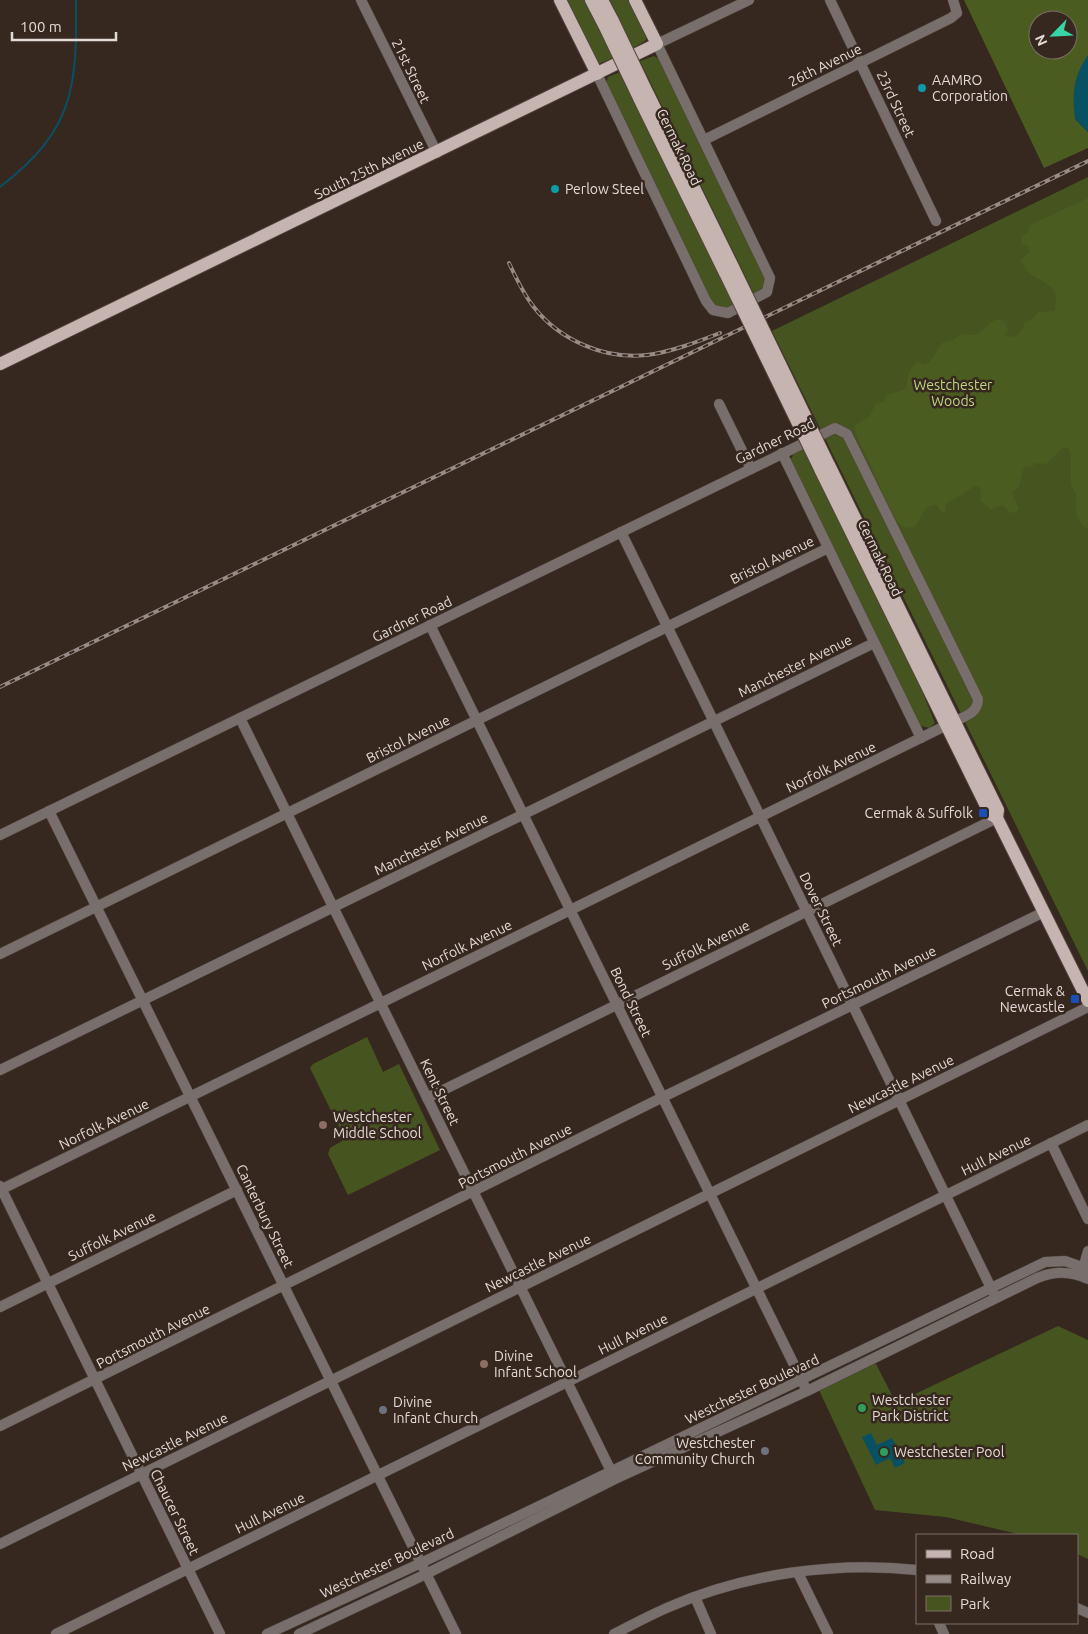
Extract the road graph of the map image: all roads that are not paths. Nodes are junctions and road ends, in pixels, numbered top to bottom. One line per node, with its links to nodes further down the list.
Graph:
1 (361, 0): 14 (street, 21st Street)
2 (560, 0): 12 (main road)
3 (591, 0): 9 (main road, Cermak Road)
4 (602, 0): 9 (main road, Cermak Road)
5 (635, 0): 10 (main road)
6 (749, 0): 10 (street, South 25th Avenue)
7 (830, 0): 11 (street, 23rd Street)
8 (953, 0): 11 (street, 26th Avenue)
9 (608, 23): 29 (main road, Cermak Road, bridge)
10 (657, 44): 12 (main road, South 25th Avenue); 13 (street, Cermak Road)
11 (861, 62): 13 (street, 26th Avenue); 15 (street, 23rd Street)
12 (597, 74): 13 (street, Cermak Road); 14 (main road, South 25th Avenue)
13 (704, 140)
14 (437, 153): 16 (main road, South 25th Avenue)
15 (936, 221)
16 (0, 364)
17 (719, 404): 20 (street)
18 (835, 428): 19 (street, Gardner Road); 29 (street, Cermak Road)
19 (782, 453): 20 (street, Gardner Road); 22 (street)
20 (751, 469): 21 (street, Gardner Road)
21 (621, 532): 23 (street, Gardner Road); 24 (street, Dover Street)
22 (828, 548): 24 (street, Bristol Avenue); 25 (street)
23 (430, 625): 26 (street, Gardner Road); 27 (street, Bond Street)
24 (668, 627): 27 (street, Bristol Avenue); 28 (street, Dover Street)
25 (874, 643): 28 (street, Manchester Avenue); 30 (street)
26 (240, 718): 31 (street, Gardner Road); 32 (street, Kent Street)
27 (477, 721): 32 (street, Bristol Avenue); 33 (street, Bond Street)
28 (714, 722): 33 (street, Manchester Avenue); 34 (street, Dover Street)
29 (951, 723): 30 (street, Norfolk Avenue); 35 (main road, Cermak Road)
30 (921, 738): 34 (street, Norfolk Avenue)
31 (49, 811): 36 (street, Gardner Road); 37 (street, Canterbury Street)
32 (287, 814): 37 (street, Bristol Avenue); 38 (street, Kent Street)
33 (524, 814): 38 (street, Manchester Avenue); 39 (street, Bond Street)
34 (760, 816): 39 (street, Norfolk Avenue); 40 (street, Dover Street)
35 (997, 818): 40 (street, Suffolk Avenue); 41 (main road, Cermak Road)
36 (0, 835)
37 (96, 907): 42 (street, Bristol Avenue); 43 (street, Canterbury Street)
38 (333, 907): 43 (street, Manchester Avenue); 45 (street, Kent Street)
39 (570, 909): 45 (street, Norfolk Avenue); 46 (street, Bond Street)
40 (807, 912): 46 (street, Suffolk Avenue); 47 (street, Dover Street)
41 (1044, 912): 44 (main road, Cermak Road); 47 (street, Portsmouth Avenue)
42 (0, 954)
43 (143, 1000): 49 (street, Manchester Avenue); 50 (street, Canterbury Street)
44 (1088, 1001)
45 (380, 1002): 50 (street, Norfolk Avenue); 52 (street, Kent Street)
46 (617, 1004): 51 (street, Bond Street); 52 (street, Suffolk Avenue)
47 (853, 1006): 51 (street, Portsmouth Avenue); 53 (street, Dover Street)
48 (1088, 1007): 53 (street, Newcastle Avenue)
49 (0, 1070)
50 (190, 1096): 56 (street, Norfolk Avenue); 57 (street, Canterbury Street)
51 (663, 1097): 58 (street, Portsmouth Avenue); 59 (street, Bond Street)
52 (427, 1098): 58 (street, Kent Street)
53 (900, 1100): 59 (street, Newcastle Avenue); 60 (street, Dover Street)
54 (1088, 1125): 55 (street, Hull Avenue)
55 (1051, 1143): 60 (street, Hull Avenue); 61 (street)
56 (1, 1188): 64 (street, Chaucer Street)
57 (237, 1190): 64 (street, Suffolk Avenue); 65 (street, Canterbury Street)
58 (474, 1192): 65 (street, Portsmouth Avenue); 66 (street, Kent Street)
59 (710, 1194): 66 (street, Newcastle Avenue); 67 (street, Bond Street)
60 (946, 1195): 67 (street, Hull Avenue); 68 (street, Dover Street)
61 (1088, 1219)
62 (1088, 1251): 63 (street)
63 (1085, 1273): 68 (street, Westchester Boulevard); 69 (street, Westchester Boulevard)
64 (48, 1284): 70 (street, Suffolk Avenue); 71 (street, Chaucer Street)
65 (284, 1285): 71 (street, Portsmouth Avenue); 72 (street, Canterbury Street)
66 (520, 1287): 72 (street, Newcastle Avenue); 74 (street, Kent Street)
67 (757, 1288): 73 (street, Bond Street); 74 (street, Hull Avenue)
68 (991, 1288): 69 (street, Dover Street); 73 (street, Westchester Boulevard)
69 (996, 1298): 75 (street, Westchester Boulevard)
70 (0, 1307)
71 (95, 1380): 76 (street, Portsmouth Avenue); 77 (street, Chaucer Street)
72 (331, 1380): 77 (street, Newcastle Avenue); 78 (street, Canterbury Street)
73 (802, 1381): 75 (street, Bond Street); 79 (street, Westchester Boulevard)
74 (567, 1382): 78 (street, Hull Avenue); 79 (street, Kent Street)
75 (807, 1391): 79 (street, Westchester Boulevard)
76 (0, 1426)
77 (141, 1474): 80 (street, Newcastle Avenue); 82 (street, Chaucer Street)
78 (378, 1475): 81 (street, Canterbury Street); 82 (street, Hull Avenue)
79 (613, 1475): 81 (street, Westchester Boulevard); 85 (street, Westchester Boulevard)
80 (0, 1544)
81 (421, 1564): 85 (street, Canterbury Street); 89 (street, Westchester Boulevard)
82 (188, 1568): 87 (street, Hull Avenue); 88 (street, Chaucer Street)
83 (915, 1572): 84 (street)
84 (798, 1573): 86 (street); 94 (street)
85 (426, 1574): 90 (street, Westchester Boulevard); 91 (street, Canterbury Street)
86 (695, 1597): 92 (street); 93 (street)
87 (56, 1634)
88 (220, 1634)
89 (267, 1634)
90 (299, 1634)
91 (456, 1634)
92 (614, 1634)
93 (711, 1634)
94 (828, 1634)

